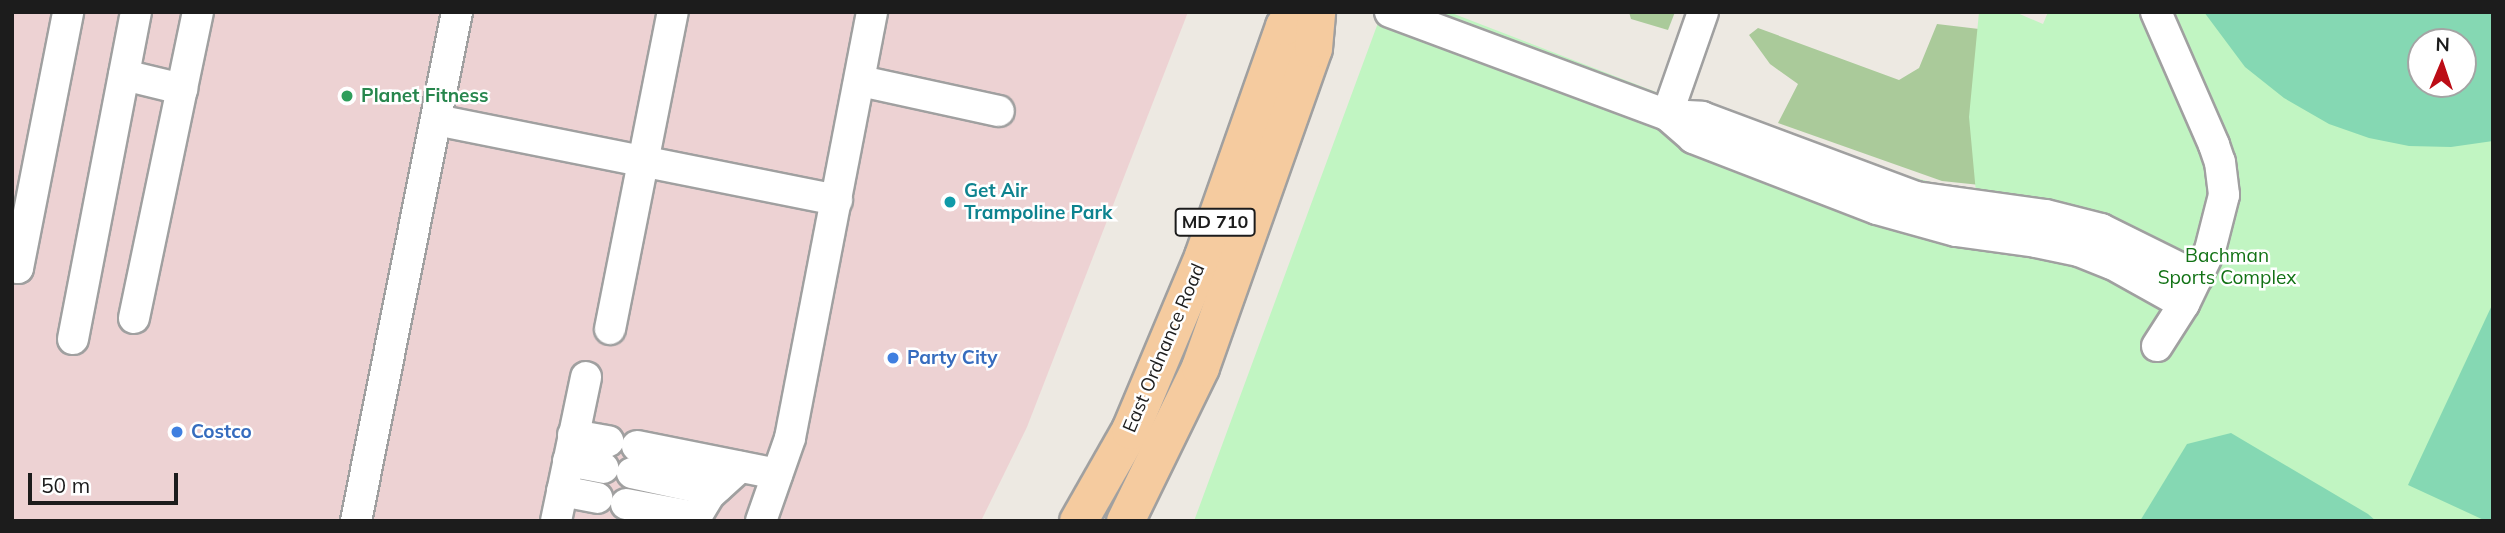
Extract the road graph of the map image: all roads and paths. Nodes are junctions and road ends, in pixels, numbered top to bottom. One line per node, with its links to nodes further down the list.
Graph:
1 (68, 12): 20 (lane)
2 (136, 12): 12 (lane)
3 (198, 12): 14 (lane)
4 (457, 12): 17 (lane)
5 (673, 12): 18 (lane)
6 (872, 12): 13 (lane)
7 (1296, 12): 40 (main road, East Ordnance Road / MD 710)
8 (1316, 12): 41 (main road, East Ordnance Road / MD 710)
9 (1390, 12): 16 (lane)
10 (1703, 12): 16 (lane)
11 (2155, 12): 21 (lane)
12 (124, 75): 14 (lane); 25 (lane)
13 (861, 81): 15 (lane); 19 (lane)
14 (182, 89): 23 (lane)
15 (999, 111)
16 (1667, 115): 21 (lane); 22 (lane)
17 (436, 120): 18 (lane); 37 (lane)
18 (643, 161): 19 (lane); 24 (lane)
19 (837, 200): 31 (lane)
20 (12, 267)
21 (2198, 277): 22 (lane)
22 (2184, 304): 26 (lane)
23 (134, 318)
24 (610, 329)
25 (72, 339)
26 (2158, 346)
27 (586, 377): 28 (lane)
28 (571, 448): 29 (lane); 33 (lane)
29 (605, 454)
30 (740, 467): 31 (lane); 32 (lane); 32 (lane)
31 (777, 474): 39 (lane)
32 (718, 487): 36 (lane)
33 (562, 491): 34 (lane); 38 (lane)
34 (597, 498)
35 (626, 504): 36 (lane)
36 (696, 519)
37 (356, 521)
38 (556, 521)
39 (761, 521)
40 (1078, 521)
41 (1125, 521)

